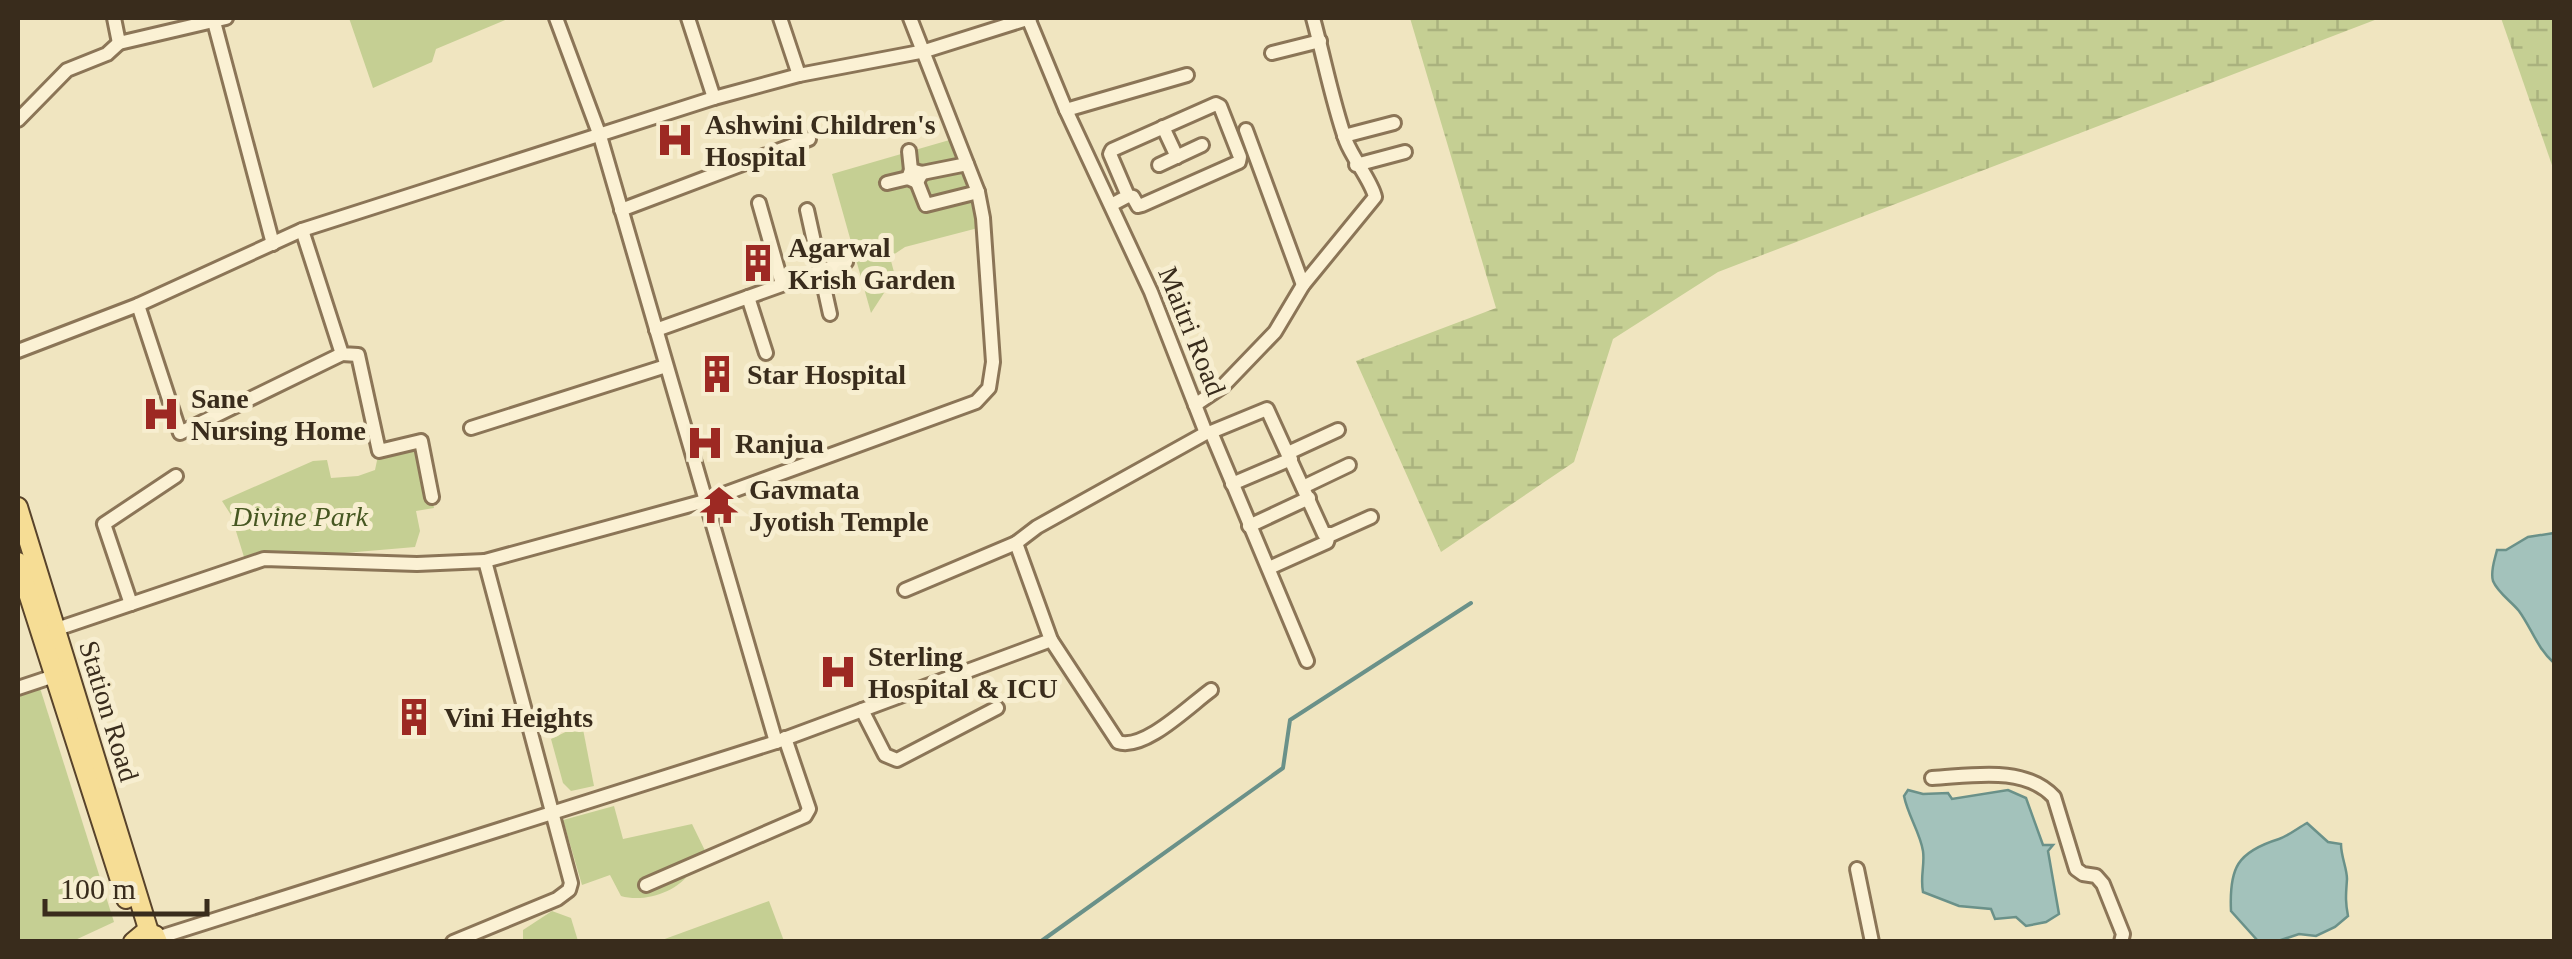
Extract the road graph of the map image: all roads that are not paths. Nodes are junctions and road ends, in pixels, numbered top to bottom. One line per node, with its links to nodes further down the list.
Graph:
1 (114, 18): 10 (street)
2 (218, 18): 10 (street); 40 (street)
3 (556, 18): 21 (street)
4 (688, 18): 15 (street)
5 (780, 18): 13 (street)
6 (910, 18): 11 (street)
7 (1029, 18): 11 (street); 16 (street, Maitri Road)
8 (1314, 18): 9 (street)
9 (1320, 41): 12 (street); 22 (street)
10 (119, 43): 17 (street)
11 (925, 51): 13 (street); 28 (street)
12 (1272, 53)
13 (799, 75): 15 (street)
14 (1187, 75): 16 (street)
15 (714, 98): 21 (street)
16 (1066, 110): 36 (street, Maitri Road)
17 (18, 120)
18 (1394, 123): 22 (street)
19 (1164, 127): 27 (street); 34 (street); 34 (street)
20 (1246, 130): 44 (street)
21 (600, 136): 37 (street); 39 (street)
22 (1344, 136): 30 (street)
23 (810, 140): 37 (street)
24 (1202, 145): 27 (street)
25 (909, 152): 31 (street)
26 (1404, 152): 30 (street)
27 (1178, 156): 29 (street)
28 (968, 164): 31 (street); 33 (street)
29 (1159, 165)
30 (1356, 165): 44 (street)
31 (914, 176): 32 (street); 33 (street)
32 (887, 182)
33 (978, 192): 63 (street)
34 (1128, 196): 36 (street)
35 (759, 203): 43 (street)
36 (1110, 205): 53 (street, Maitri Road)
37 (621, 210): 48 (street)
38 (807, 210): 42 (street)
39 (302, 230): 40 (street); 51 (street)
40 (273, 244): 46 (street)
41 (846, 262): 42 (street)
42 (820, 271): 43 (street); 47 (street)
43 (782, 284): 45 (street)
44 (1303, 285): 53 (street)
45 (748, 297): 48 (street); 50 (street)
46 (138, 305): 49 (street); 51 (street)
47 (830, 314)
48 (656, 330): 52 (street)
49 (18, 351)
50 (766, 353)
51 (342, 354): 62 (street)
52 (666, 366): 54 (street); 63 (street)
53 (1195, 404): 56 (street, Maitri Road)
54 (471, 428)
55 (1338, 430): 57 (street)
56 (1209, 433): 57 (street); 60 (street, Maitri Road); 68 (street)
57 (1289, 456): 60 (street); 61 (street)
58 (1350, 465): 61 (street)
59 (176, 476): 73 (street)
60 (1232, 484): 66 (street, Maitri Road)
61 (1306, 492): 66 (street); 67 (street)
62 (432, 497)
63 (705, 500): 70 (street); 82 (street)
64 (18, 507): 74 (main road, Station Road)
65 (1371, 516): 67 (street)
66 (1249, 526): 71 (street, Maitri Road)
67 (1328, 535): 71 (street)
68 (1016, 542): 72 (street); 75 (street)
69 (18, 562): 74 (main road, Station Road)
70 (484, 562): 73 (street); 84 (street)
71 (1269, 568): 76 (street, Maitri Road)
72 (905, 590)
73 (131, 604): 74 (street)
74 (48, 632): 77 (main road, Station Road)
75 (1051, 640): 79 (street); 81 (street)
76 (1307, 661)
77 (61, 674): 78 (street); 87 (main road, Station Road)
78 (18, 688)
79 (1211, 690)
80 (996, 708): 81 (street)
81 (862, 710): 82 (street)
82 (780, 740): 84 (street); 86 (street)
83 (1932, 778): 90 (street)
84 (551, 813): 87 (street); 88 (street)
85 (1857, 868): 89 (street)
86 (646, 885)
87 (147, 938)
88 (452, 942)
89 (1872, 942)
90 (2122, 942)

